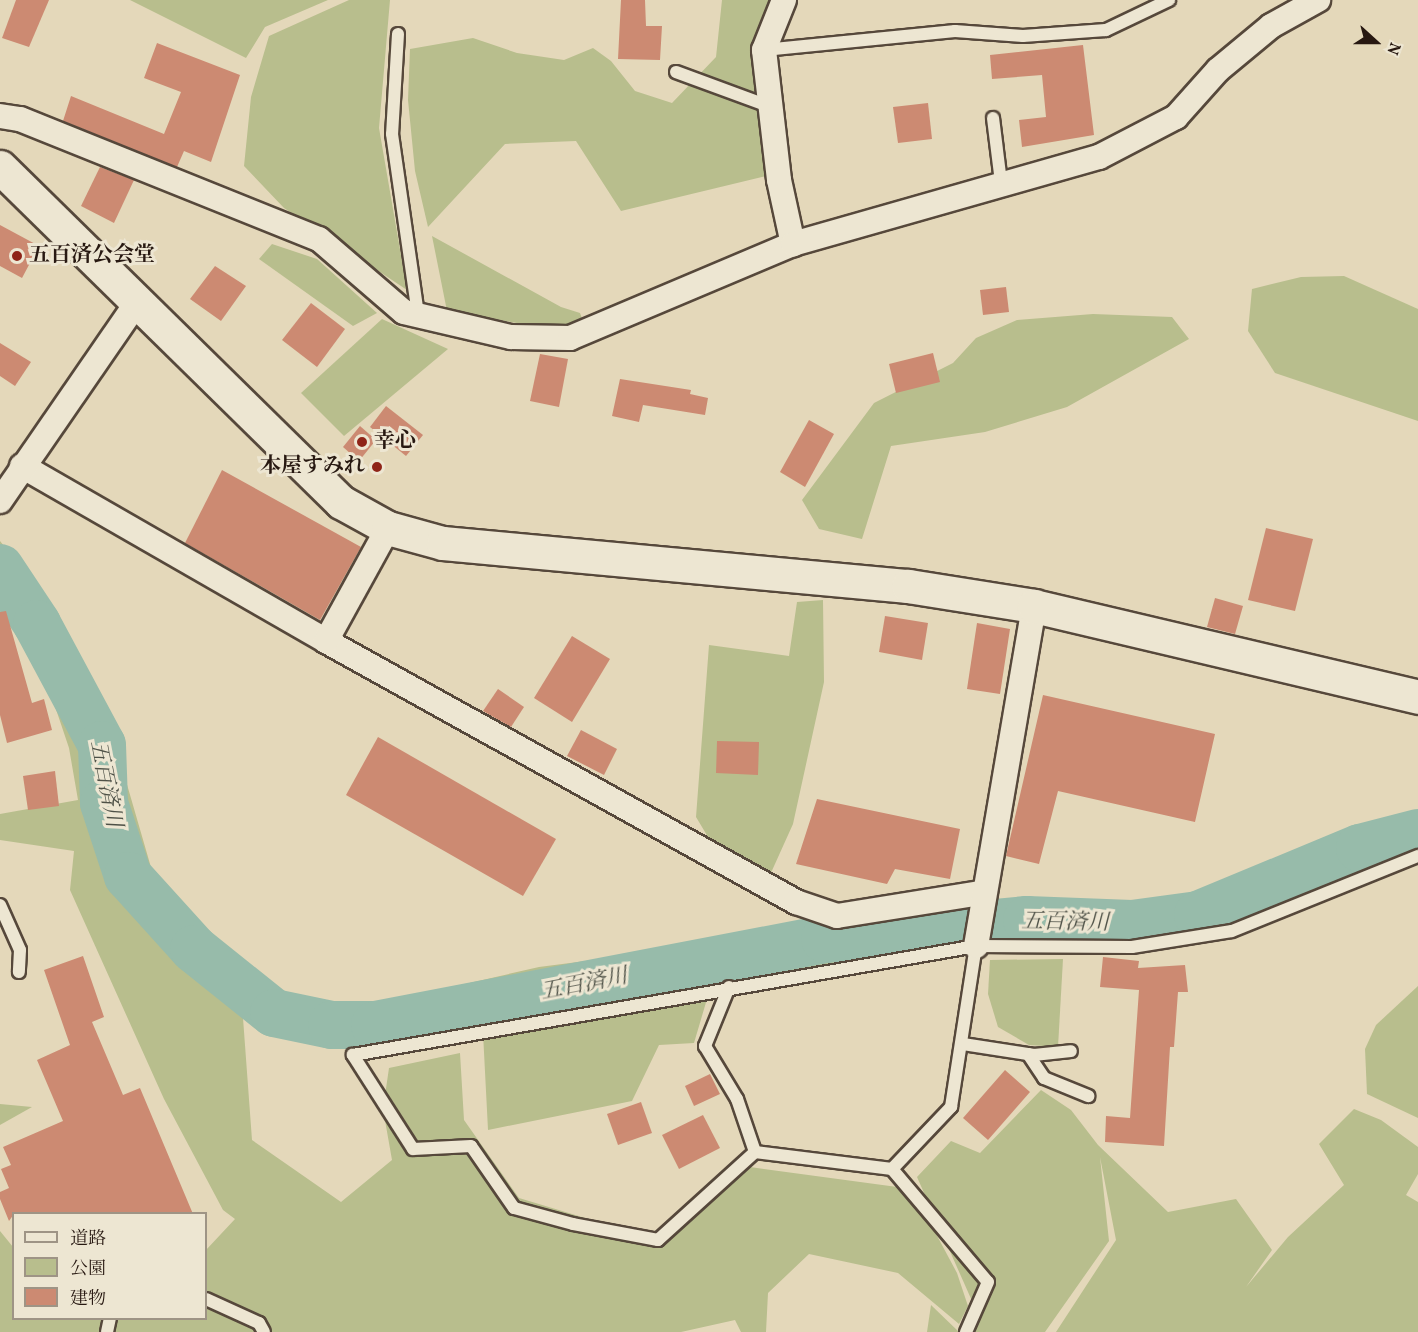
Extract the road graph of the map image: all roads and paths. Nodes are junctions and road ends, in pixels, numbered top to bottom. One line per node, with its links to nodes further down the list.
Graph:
1 (784, 0): 5 (street)
2 (1169, 0): 5 (lane)
3 (1318, 0): 11 (street)
4 (398, 34): 14 (lane)
5 (764, 50): 7 (street)
6 (676, 72): 7 (lane)
7 (771, 107): 12 (street)
8 (0, 116): 14 (street)
9 (993, 118): 11 (lane)
10 (0, 167): 13 (street)
11 (1000, 182): 12 (street)
12 (793, 244): 14 (street)
13 (136, 304): 15 (street); 17 (street)
14 (418, 315)
15 (22, 466): 16 (street); 19 (street)
16 (0, 501)
17 (388, 528): 18 (street); 19 (street)
18 (1034, 606): 20 (street); 22 (street)
19 (326, 641): 22 (street)
20 (1418, 697)
21 (1418, 856): 24 (lane)
22 (981, 893): 24 (street)
23 (0, 905): 25 (lane)
24 (976, 946): 26 (lane); 27 (lane)
25 (20, 972)
26 (729, 987): 31 (lane); 31 (lane)
27 (963, 1044): 29 (lane); 32 (lane)
28 (1071, 1051): 29 (lane)
29 (1028, 1054): 30 (lane)
30 (1088, 1096)
31 (755, 1152): 32 (lane)
32 (892, 1169): 35 (lane)
33 (207, 1299): 34 (lane)
34 (264, 1332)
35 (966, 1332)

